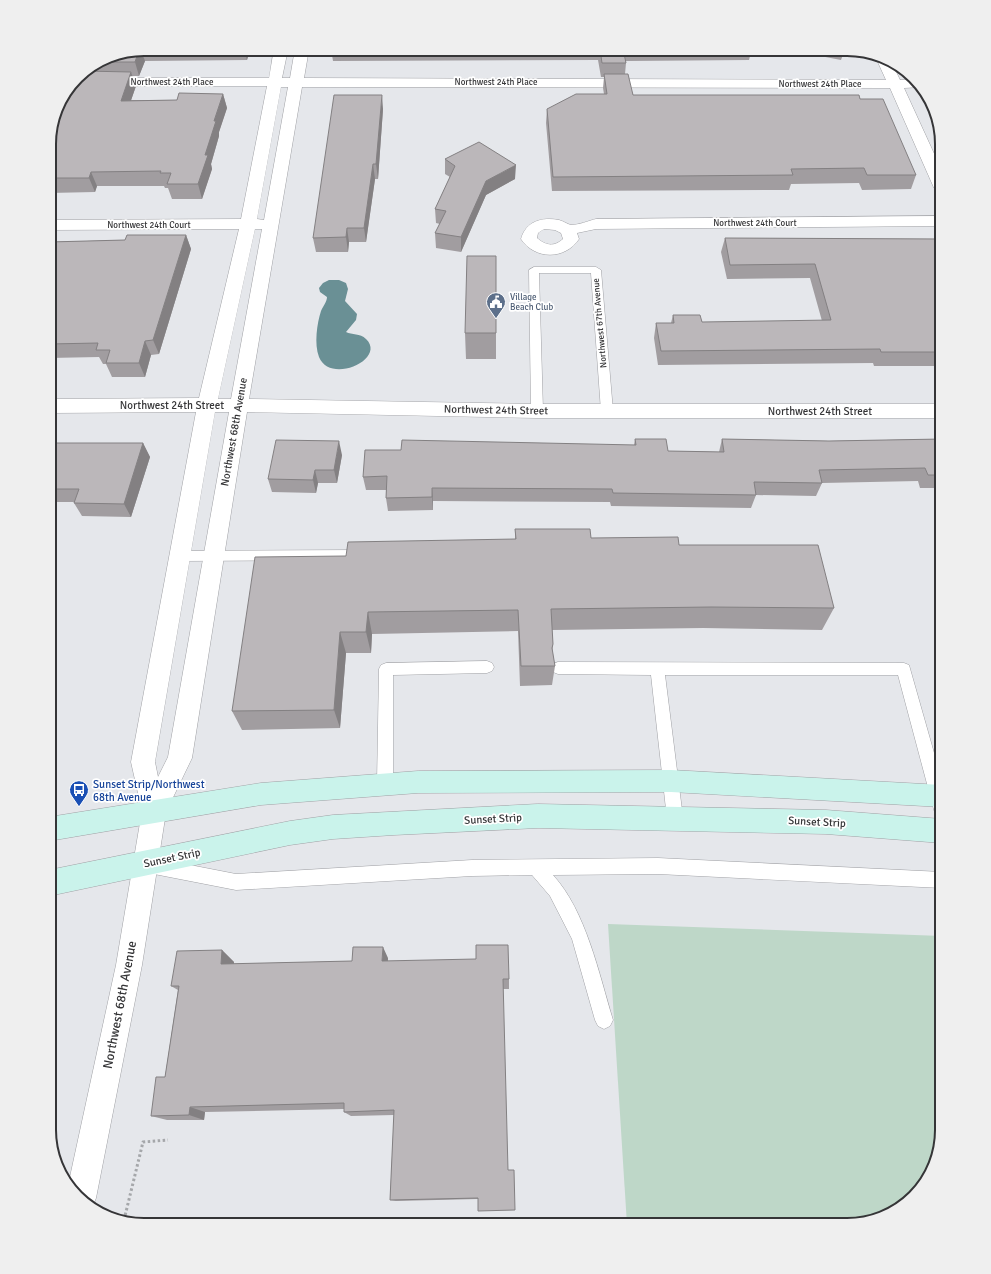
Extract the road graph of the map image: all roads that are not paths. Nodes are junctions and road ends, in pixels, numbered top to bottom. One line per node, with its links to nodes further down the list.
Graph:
1 (279, 56): 4 (street, Northwest 68th Avenue)
2 (301, 56): 5 (street, Northwest 68th Avenue)
3 (886, 66): 7 (street)
4 (274, 81): 5 (street, Northwest 24th Place); 6 (street, Northwest 24th Place); 11 (street, Northwest 68th Avenue)
5 (296, 81): 7 (street, Northwest 24th Place); 12 (street, Northwest 68th Avenue)
6 (89, 82)
7 (894, 84): 8 (street, Northwest 24th Place); 9 (street)
8 (911, 84)
9 (935, 173)
10 (935, 221): 14 (street, Northwest 24th Court)
11 (248, 224): 12 (street, Northwest 24th Court); 13 (street, Northwest 24th Court); 15 (street, Northwest 68th Avenue)
12 (271, 224): 16 (street, Northwest 68th Avenue)
13 (56, 225)
14 (568, 230)
15 (207, 405): 16 (street, Northwest 24th Street); 17 (street, Northwest 24th Street); 22 (street, Northwest 68th Avenue)
16 (239, 405): 18 (street, Northwest 24th Street); 23 (street, Northwest 68th Avenue)
17 (56, 406)
18 (537, 411): 19 (street, Northwest 24th Street); 19 (lane, Northwest 67th Avenue)
19 (607, 411): 20 (street, Northwest 24th Street)
20 (935, 411)
21 (380, 555): 23 (lane)
22 (180, 556): 23 (lane); 31 (street, Northwest 68th Avenue)
23 (214, 556): 31 (street, Northwest 68th Avenue)
24 (487, 667): 29 (lane)
25 (558, 668): 26 (lane)
26 (657, 669): 27 (lane); 28 (lane)
27 (935, 780)
28 (671, 781): 29 (street); 30 (street); 32 (lane)
29 (385, 784): 31 (street)
30 (935, 801)
31 (154, 811): 33 (street); 35 (street, Northwest 68th Avenue)
32 (675, 818): 34 (street, Sunset Strip); 35 (street, Sunset Strip)
33 (56, 828)
34 (935, 830)
35 (144, 864): 36 (lane); 38 (street, Sunset Strip); 40 (street, Northwest 68th Avenue)
36 (536, 868): 37 (lane); 39 (lane)
37 (935, 880)
38 (56, 883)
39 (604, 1020)
40 (82, 1192)

